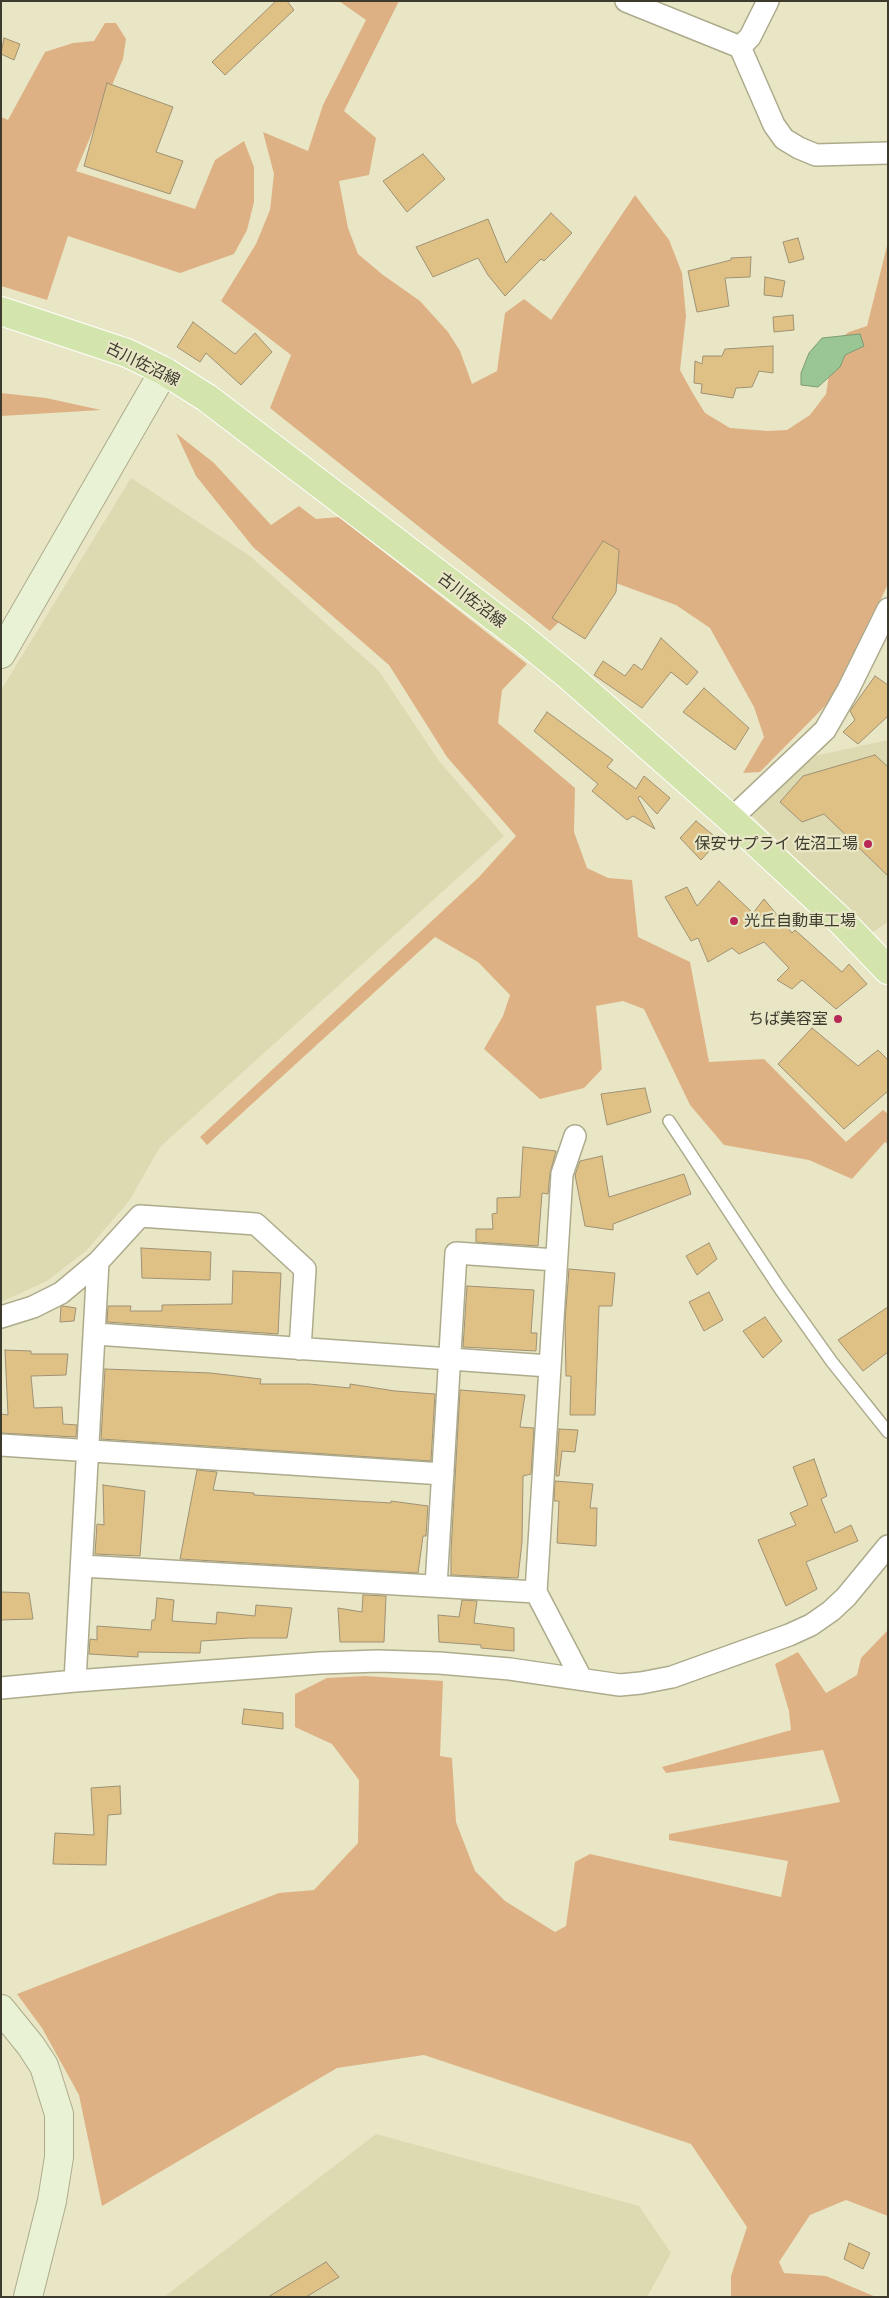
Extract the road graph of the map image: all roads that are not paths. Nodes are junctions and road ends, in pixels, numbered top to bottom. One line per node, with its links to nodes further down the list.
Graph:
1 (626, 1): 3 (street)
2 (768, 1): 3 (street)
3 (740, 47): 4 (street)
4 (888, 153)
5 (1, 311): 6 (main road, 古川佐沼線)
6 (164, 371): 8 (street); 9 (main road, 古川佐沼線)
7 (888, 609): 9 (street)
8 (1, 654)
9 (731, 819): 10 (main road, 古川佐沼線)
10 (888, 970)
11 (669, 1121): 20 (lane)
12 (575, 1136): 13 (street)
13 (556, 1260): 18 (street); 19 (street)
14 (98, 1262): 15 (street); 16 (street); 17 (street)
15 (1, 1318)
16 (96, 1334): 17 (street); 22 (street)
17 (300, 1349): 18 (street)
18 (449, 1359): 19 (street); 23 (street)
19 (548, 1366): 27 (street)
20 (888, 1432)
21 (1, 1445): 22 (street)
22 (88, 1450): 23 (street); 25 (street)
23 (442, 1474): 26 (street)
24 (888, 1546): 28 (street)
25 (82, 1566): 26 (street); 29 (street)
26 (436, 1586): 27 (street)
27 (536, 1592): 28 (street)
28 (581, 1678): 29 (street)
29 (75, 1681): 30 (street)
30 (1, 1688)
31 (1, 2009): 32 (street)
32 (28, 2297)

